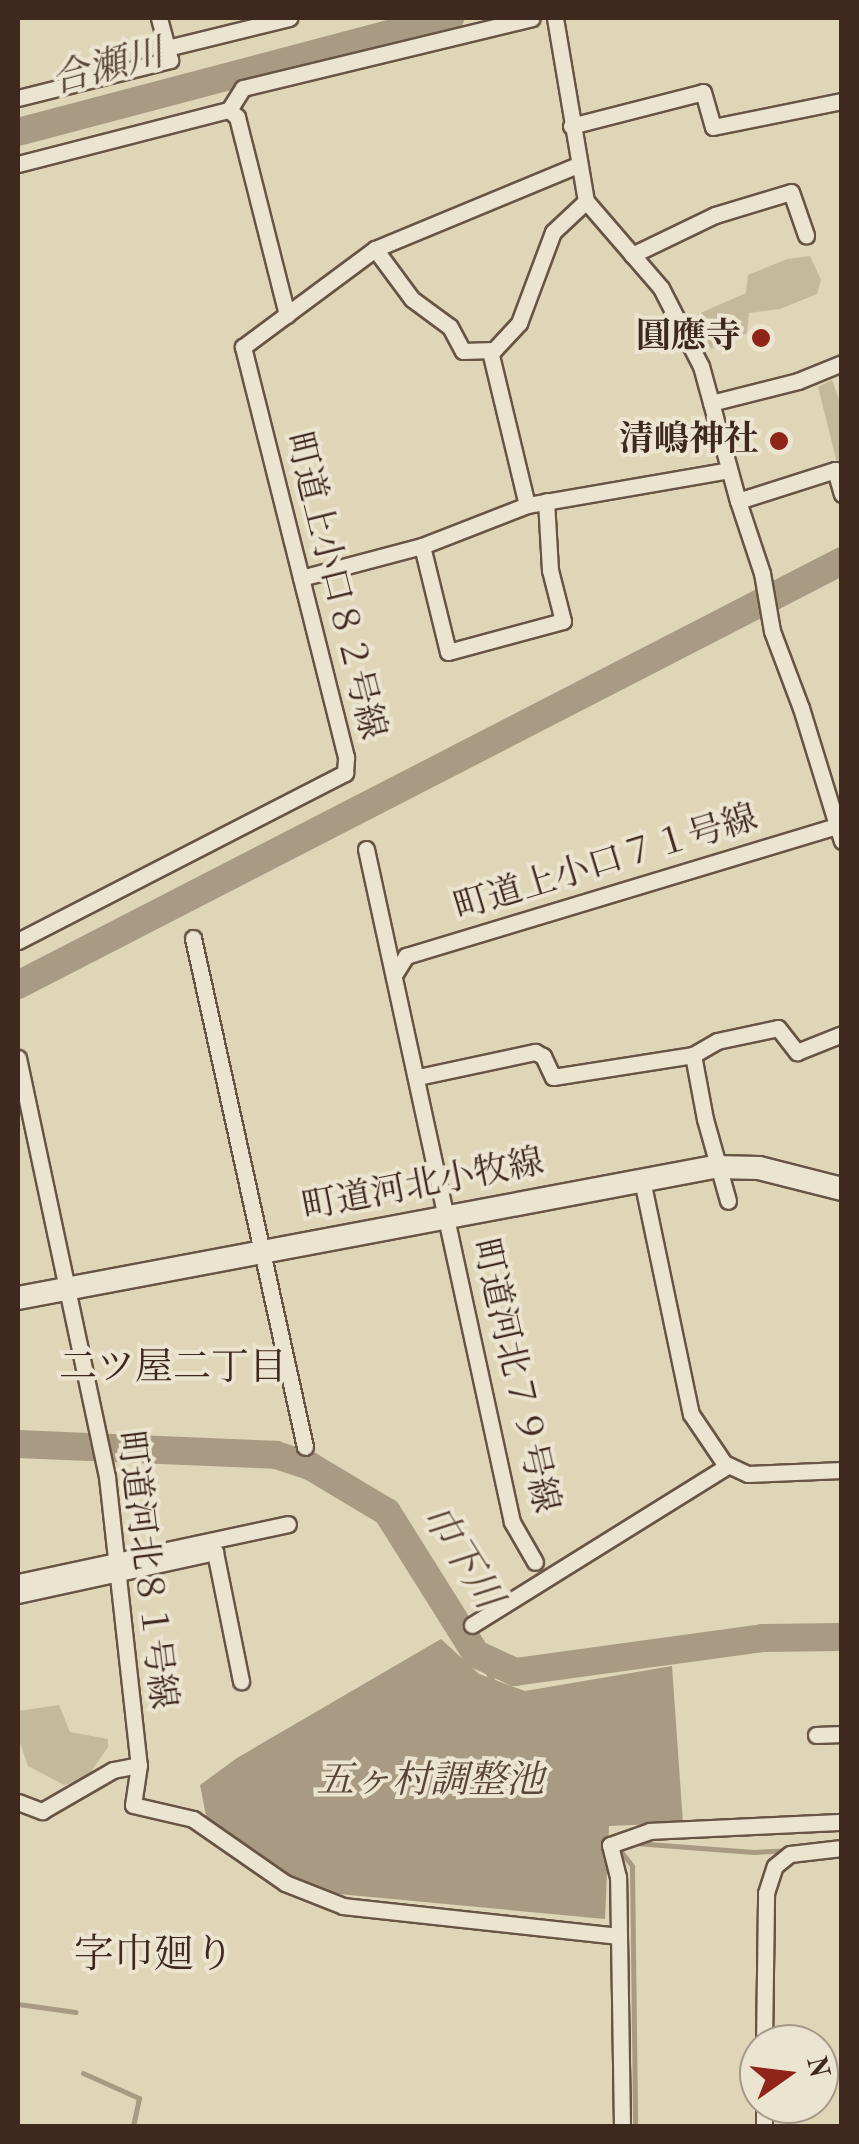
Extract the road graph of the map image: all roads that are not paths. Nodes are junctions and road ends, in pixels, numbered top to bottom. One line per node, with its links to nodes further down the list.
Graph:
1 (159, 18): 5 (street)
2 (289, 18): 5 (street)
3 (532, 18): 8 (street)
4 (555, 18): 9 (street)
5 (167, 48): 6 (street)
6 (18, 98)
7 (842, 101): 9 (street)
8 (229, 110): 10 (street); 16 (street)
9 (572, 126): 11 (street)
10 (18, 164)
11 (578, 165): 12 (street); 14 (street)
12 (586, 201): 15 (street); 17 (street)
13 (806, 235): 15 (street)
14 (375, 249): 16 (street); 17 (street)
15 (632, 255): 19 (street)
16 (287, 315): 26 (street, 町道上小口８２号線)
17 (490, 351): 24 (street)
18 (842, 363): 19 (street)
19 (712, 403): 20 (street)
20 (729, 470): 22 (street); 23 (street)
21 (842, 494): 23 (street)
22 (546, 500): 24 (street); 25 (street)
23 (738, 501): 27 (street)
24 (528, 505): 25 (street)
25 (422, 546): 26 (street)
26 (302, 578): 30 (street, 町道上小口８２号線)
27 (840, 830): 31 (street, 町道上小口７１号線)
28 (366, 848): 31 (street, 町道河北７９号線)
29 (193, 938): 41 (street)
30 (18, 942)
31 (396, 972): 35 (street, 町道河北７９号線)
32 (842, 1034): 33 (street)
33 (693, 1055): 35 (street); 36 (street)
34 (18, 1058): 42 (street, 町道河北８１号線)
35 (418, 1078): 40 (street, 町道河北７９号線)
36 (719, 1166): 37 (street, 町道河北小牧線); 38 (street, 町道河北小牧線); 39 (street)
37 (642, 1180): 40 (street, 町道河北小牧線); 45 (street)
38 (842, 1189)
39 (728, 1201)
40 (447, 1217): 41 (street, 町道河北小牧線); 49 (street, 町道河北７９号線)
41 (262, 1252): 42 (street, 町道河北小牧線); 44 (street)
42 (68, 1288): 43 (street, 町道河北小牧線); 50 (street, 町道河北８１号線)
43 (18, 1298)
44 (305, 1447)
45 (723, 1461): 46 (street); 53 (street)
46 (842, 1470)
47 (288, 1524): 48 (street)
48 (220, 1539): 50 (street); 50 (street)
49 (536, 1562)
50 (116, 1567): 51 (street); 52 (street); 56 (street, 町道河北８１号線)
51 (18, 1582)
52 (18, 1595)
53 (472, 1625)
54 (842, 1734): 55 (street)
55 (816, 1735)
56 (139, 1765): 57 (street); 60 (street, 町道河北８１号線)
57 (18, 1802)
58 (842, 1822): 60 (street)
59 (842, 1848): 61 (street)
60 (618, 1936): 62 (street)
61 (764, 2024)
62 (622, 2126)

